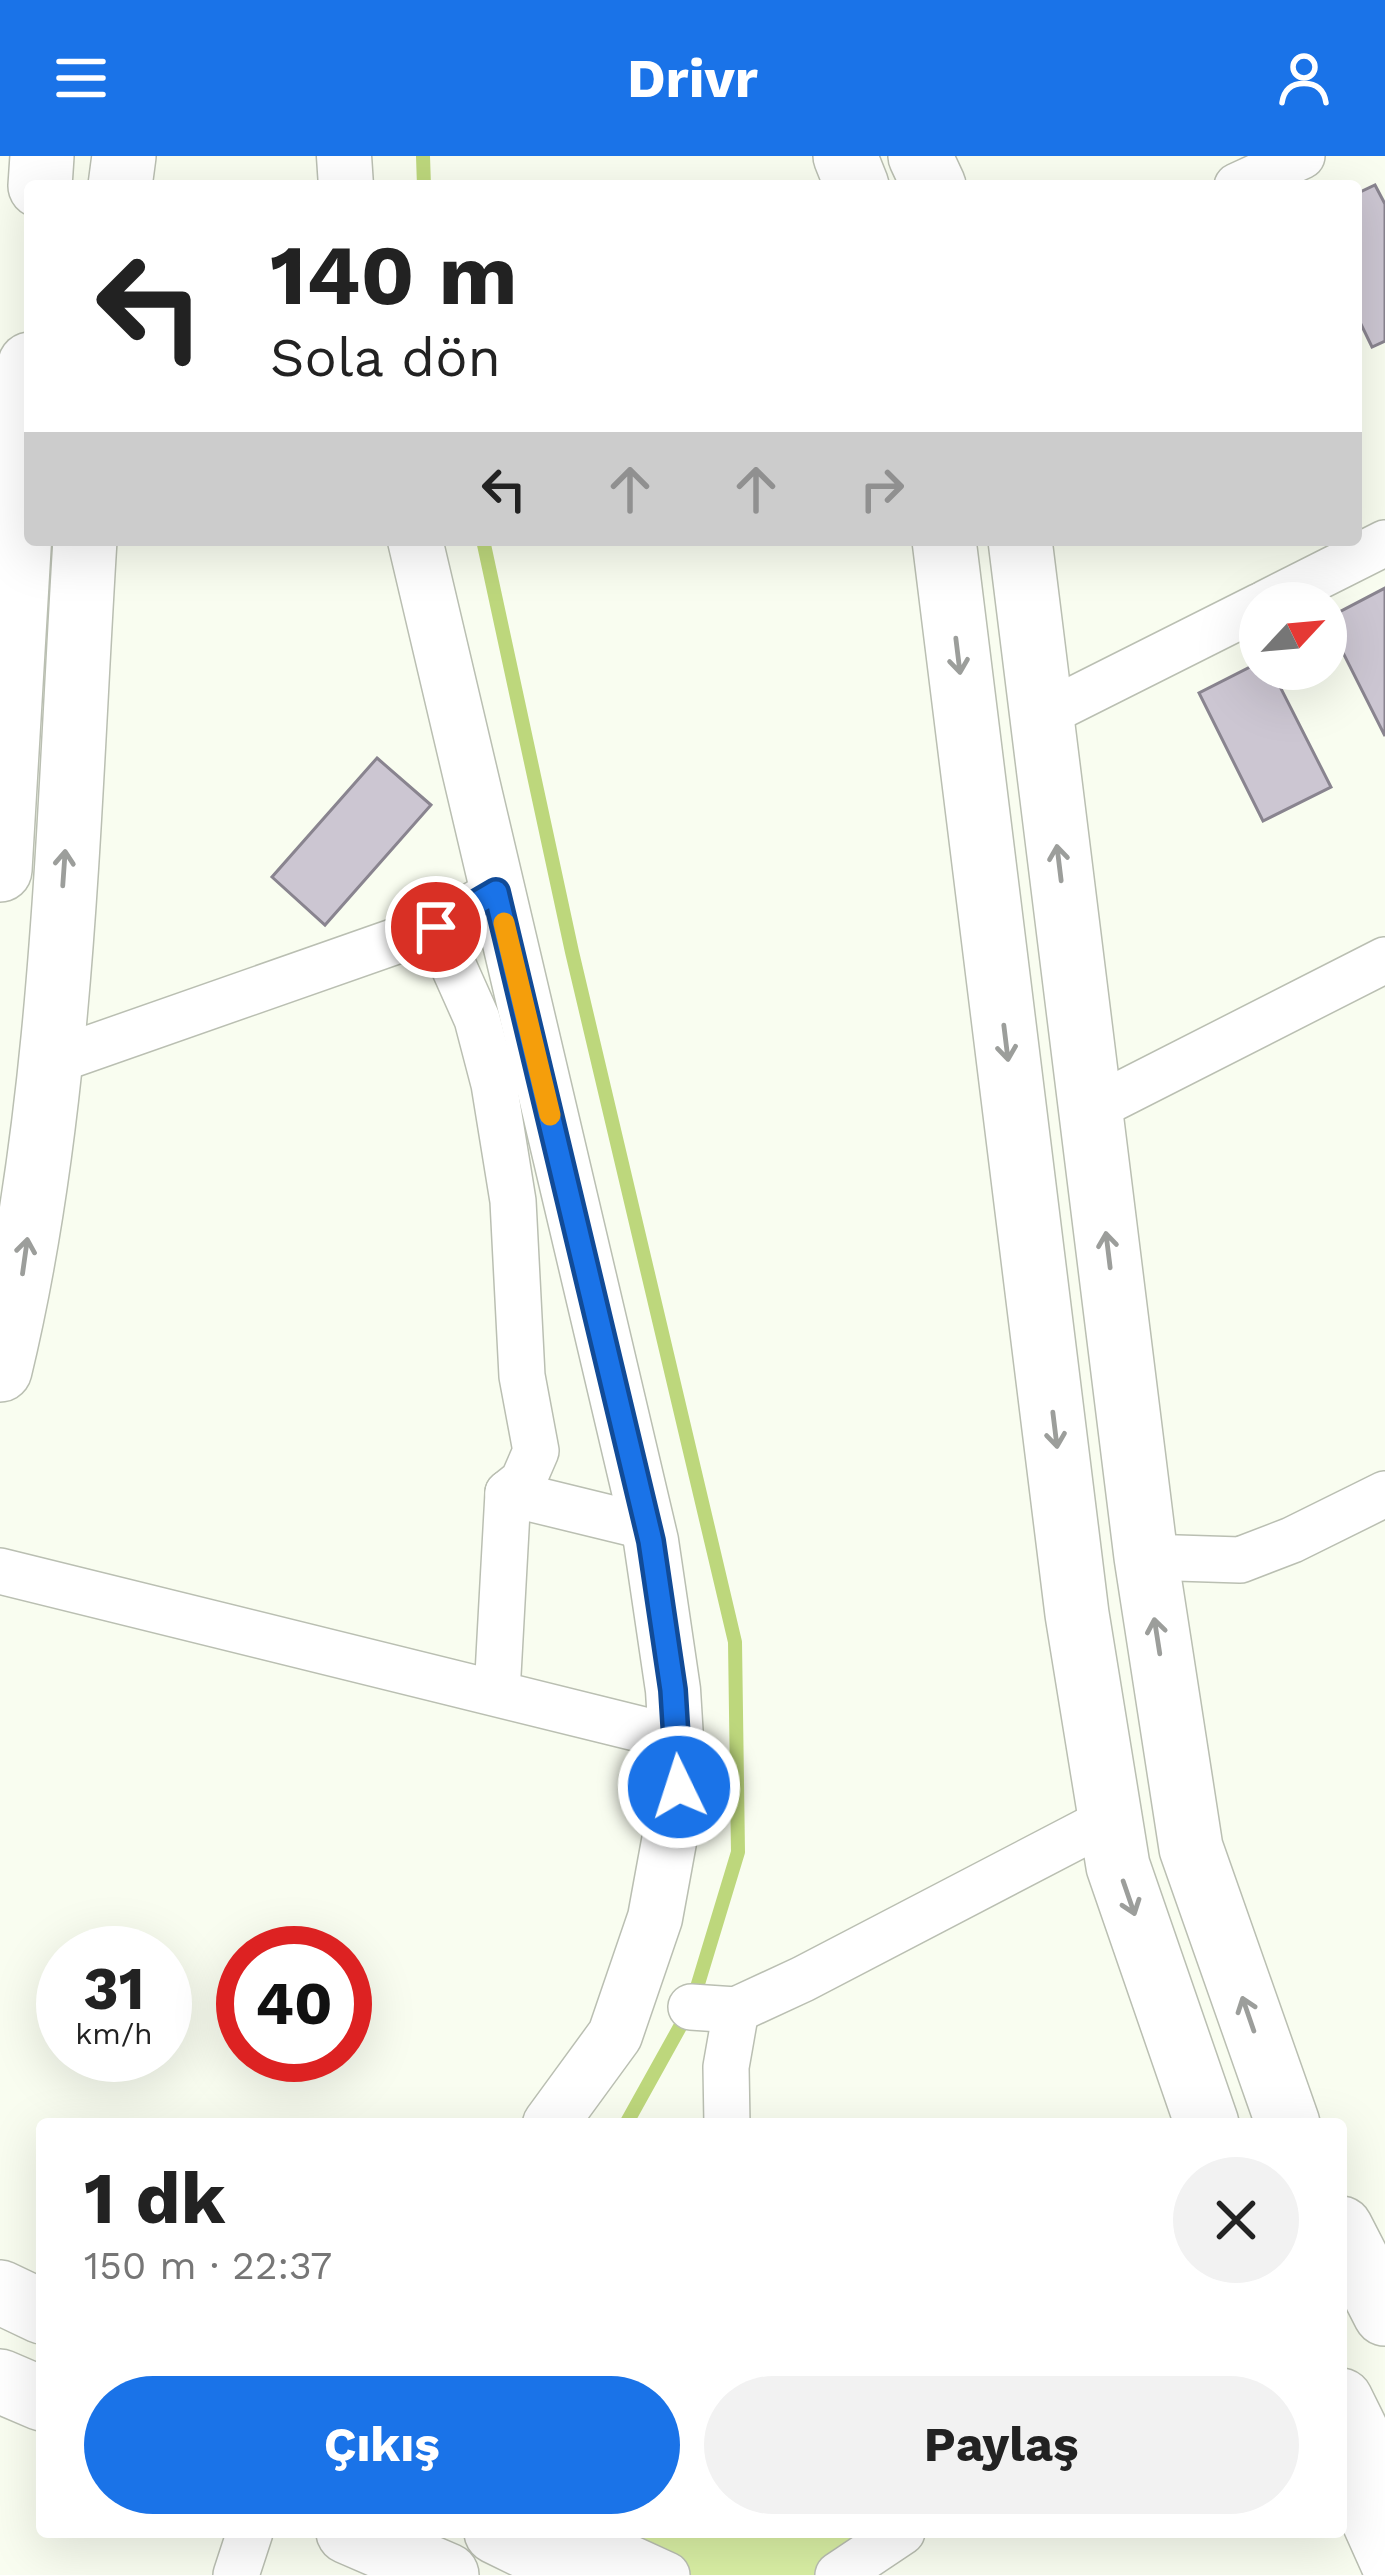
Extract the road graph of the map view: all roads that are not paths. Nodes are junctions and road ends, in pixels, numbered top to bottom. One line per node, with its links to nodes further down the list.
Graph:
1 (1302, 156): 2 (street)
2 (1250, 180)
3 (24, 465): 12 (main road)
4 (1385, 543): 9 (street)
5 (85, 546): 16 (main road, one-way to 5)
6 (416, 546): 13 (street)
7 (945, 546): 26 (main road, one-way to 26)
8 (1020, 546): 11 (main road)
9 (1307, 582)
10 (1239, 616): 11 (street)
11 (1041, 716): 17 (main road, one-way to 11)
12 (0, 870)
13 (496, 892): 14 (street); 21 (street)
14 (436, 927): 16 (street); 19 (street)
15 (1385, 960): 17 (street)
16 (48, 1064): 18 (main road, one-way to 16)
17 (1090, 1110): 22 (main road, one-way to 17)
18 (0, 1370)
19 (508, 1493): 21 (street); 24 (street)
20 (1385, 1494): 22 (street)
21 (647, 1527): 25 (street)
22 (1146, 1557): 30 (main road, one-way to 22)
23 (0, 1571): 24 (street)
24 (497, 1693): 25 (street)
25 (676, 1738): 27 (street)
26 (1110, 1819): 28 (street); 29 (main road, one-way to 29)
27 (554, 2118)
28 (727, 2118)
29 (1205, 2118)
30 (1286, 2118)
31 (1347, 2240): 34 (main road)
32 (0, 2292): 33 (main road)
33 (36, 2309)
34 (1385, 2314)
35 (0, 2381): 36 (main road)
36 (36, 2396)
37 (1347, 2412): 39 (main road)
38 (1347, 2483): 45 (street)
39 (1385, 2489)
40 (248, 2538): 46 (street)
41 (508, 2538): 48 (main road)
42 (587, 2538): 49 (street)
43 (893, 2538): 50 (street)
44 (373, 2546): 47 (main road)
45 (1385, 2568)
46 (236, 2575)
47 (447, 2575)
48 (584, 2575)
49 (667, 2575)
50 (838, 2575)

